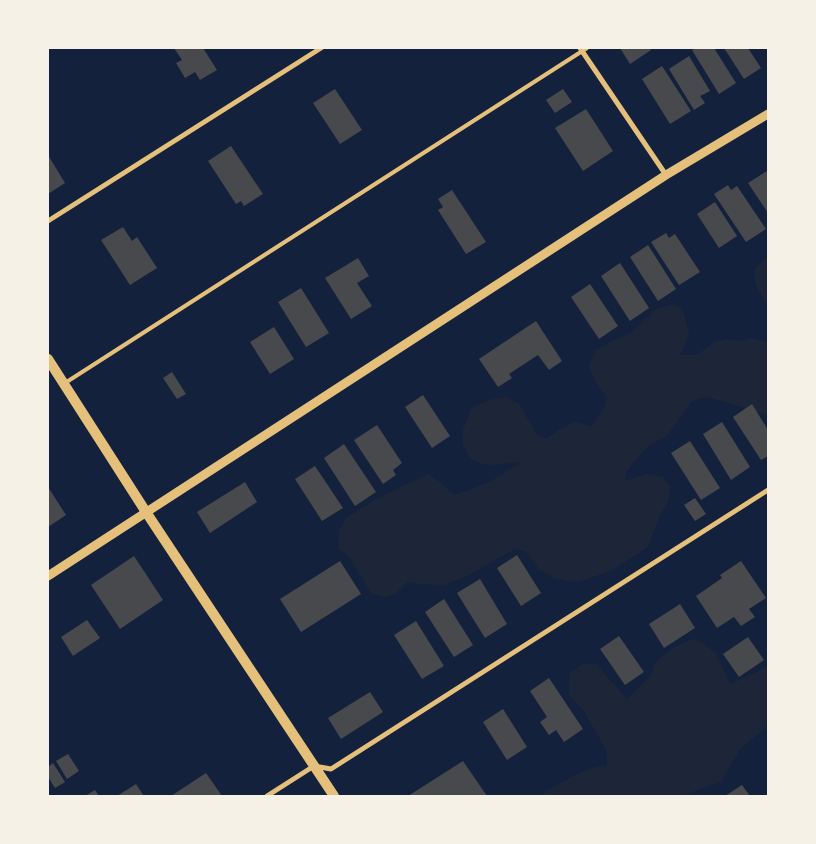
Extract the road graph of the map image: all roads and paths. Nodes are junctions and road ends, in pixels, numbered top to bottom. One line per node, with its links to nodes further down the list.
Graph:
1 (321, 48): 5 (street)
2 (583, 49): 4 (street); 7 (lane)
3 (768, 114): 4 (street)
4 (666, 175): 9 (street)
5 (48, 221)
6 (48, 359): 7 (main road)
7 (64, 384): 9 (main road)
8 (768, 490): 11 (street)
9 (146, 512): 10 (street); 11 (main road)
10 (48, 576)
11 (314, 766): 12 (street); 13 (main road)
12 (267, 796)
13 (334, 796)

